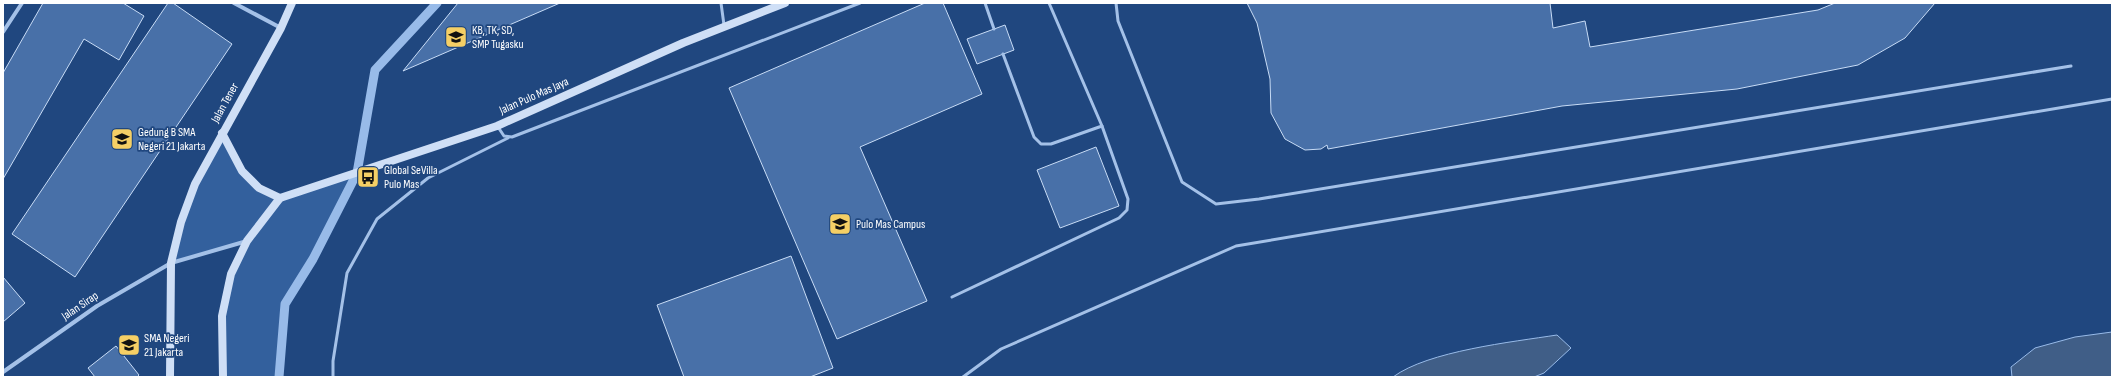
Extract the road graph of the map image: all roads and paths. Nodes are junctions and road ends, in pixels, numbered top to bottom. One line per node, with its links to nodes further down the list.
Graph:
1 (22, 3): 13 (street)
2 (234, 3): 11 (street)
3 (292, 3): 11 (street, Jalan Tener)
4 (721, 3): 10 (lane)
5 (785, 3): 10 (street, Jalan Pulo Mas Jaya)
6 (860, 3): 20 (lane)
7 (985, 3): 12 (lane)
8 (1049, 3): 18 (lane)
9 (1116, 3): 15 (lane)
10 (724, 27): 17 (street, Jalan Pulo Mas Jaya)
11 (281, 28): 19 (street, Jalan Tener)
12 (994, 29)
13 (3, 32)
14 (1003, 54): 18 (lane)
15 (2071, 66)
16 (2112, 99): 29 (lane)
17 (497, 126): 20 (lane); 21 (street, Jalan Pulo Mas Jaya)
18 (1102, 126): 24 (lane)
19 (222, 133): 21 (street); 23 (street, Jalan Tener)
20 (508, 138): 28 (lane)
21 (284, 197): 22 (street)
22 (247, 241): 23 (street, Jalan Sirap); 27 (street)
23 (171, 263): 25 (street, Jalan Sirap); 26 (street, Jalan Tener)
24 (952, 296)
25 (3, 372)
26 (170, 377)
27 (223, 377)
28 (333, 377)
29 (963, 377)

